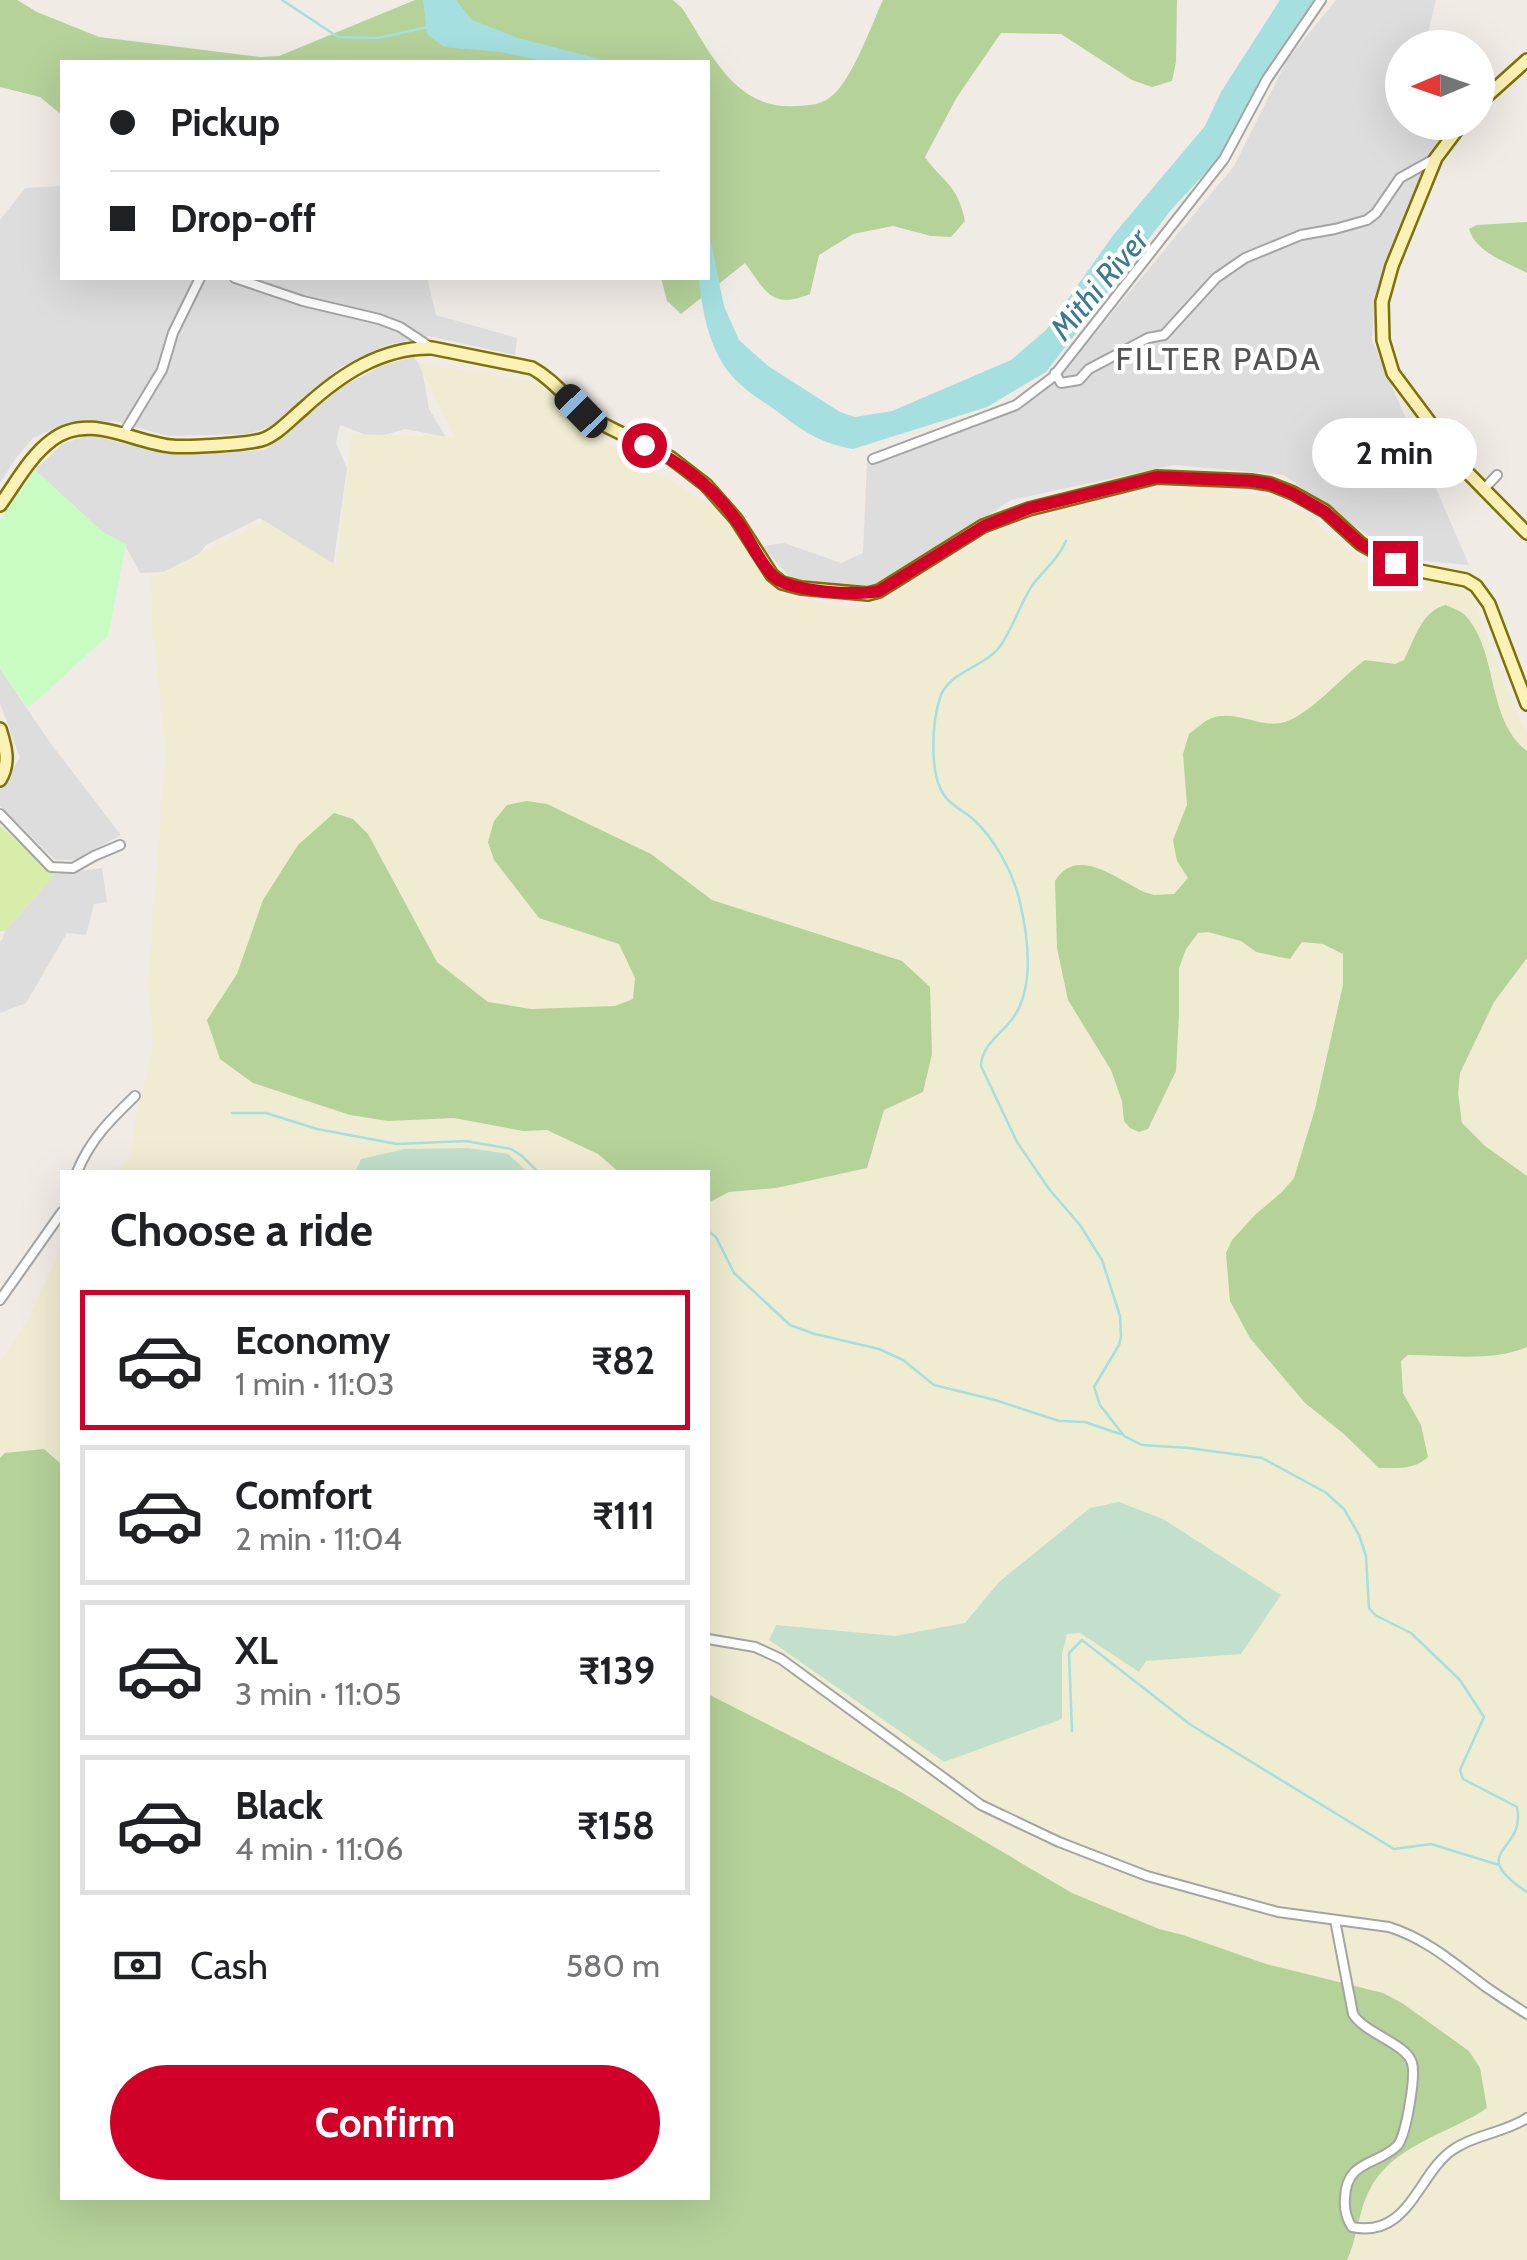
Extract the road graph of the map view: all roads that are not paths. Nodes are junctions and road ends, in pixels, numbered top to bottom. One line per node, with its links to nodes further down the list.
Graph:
1 (1321, 0): 9 (street)
2 (1527, 60): 3 (street)
3 (1495, 89)
4 (1450, 140): 5 (street)
5 (1436, 158): 9 (street); 13 (street)
6 (199, 280): 10 (street)
7 (241, 280): 8 (street)
8 (432, 348): 10 (street); 16 (street)
9 (1056, 373): 11 (street)
10 (124, 433): 14 (street)
11 (873, 459)
12 (1497, 475): 13 (street)
13 (1483, 490): 15 (street)
14 (0, 506)
15 (1527, 533)
16 (1527, 704)
17 (0, 730): 18 (street)
18 (0, 780)
19 (0, 814): 20 (street)
20 (120, 846)
21 (134, 1096): 22 (street)
22 (78, 1170)
23 (60, 1215): 24 (street)
24 (0, 1300)
25 (710, 1638): 26 (street)
26 (1335, 1920): 27 (street); 28 (street)
27 (1527, 2014)
28 (1527, 2118)

